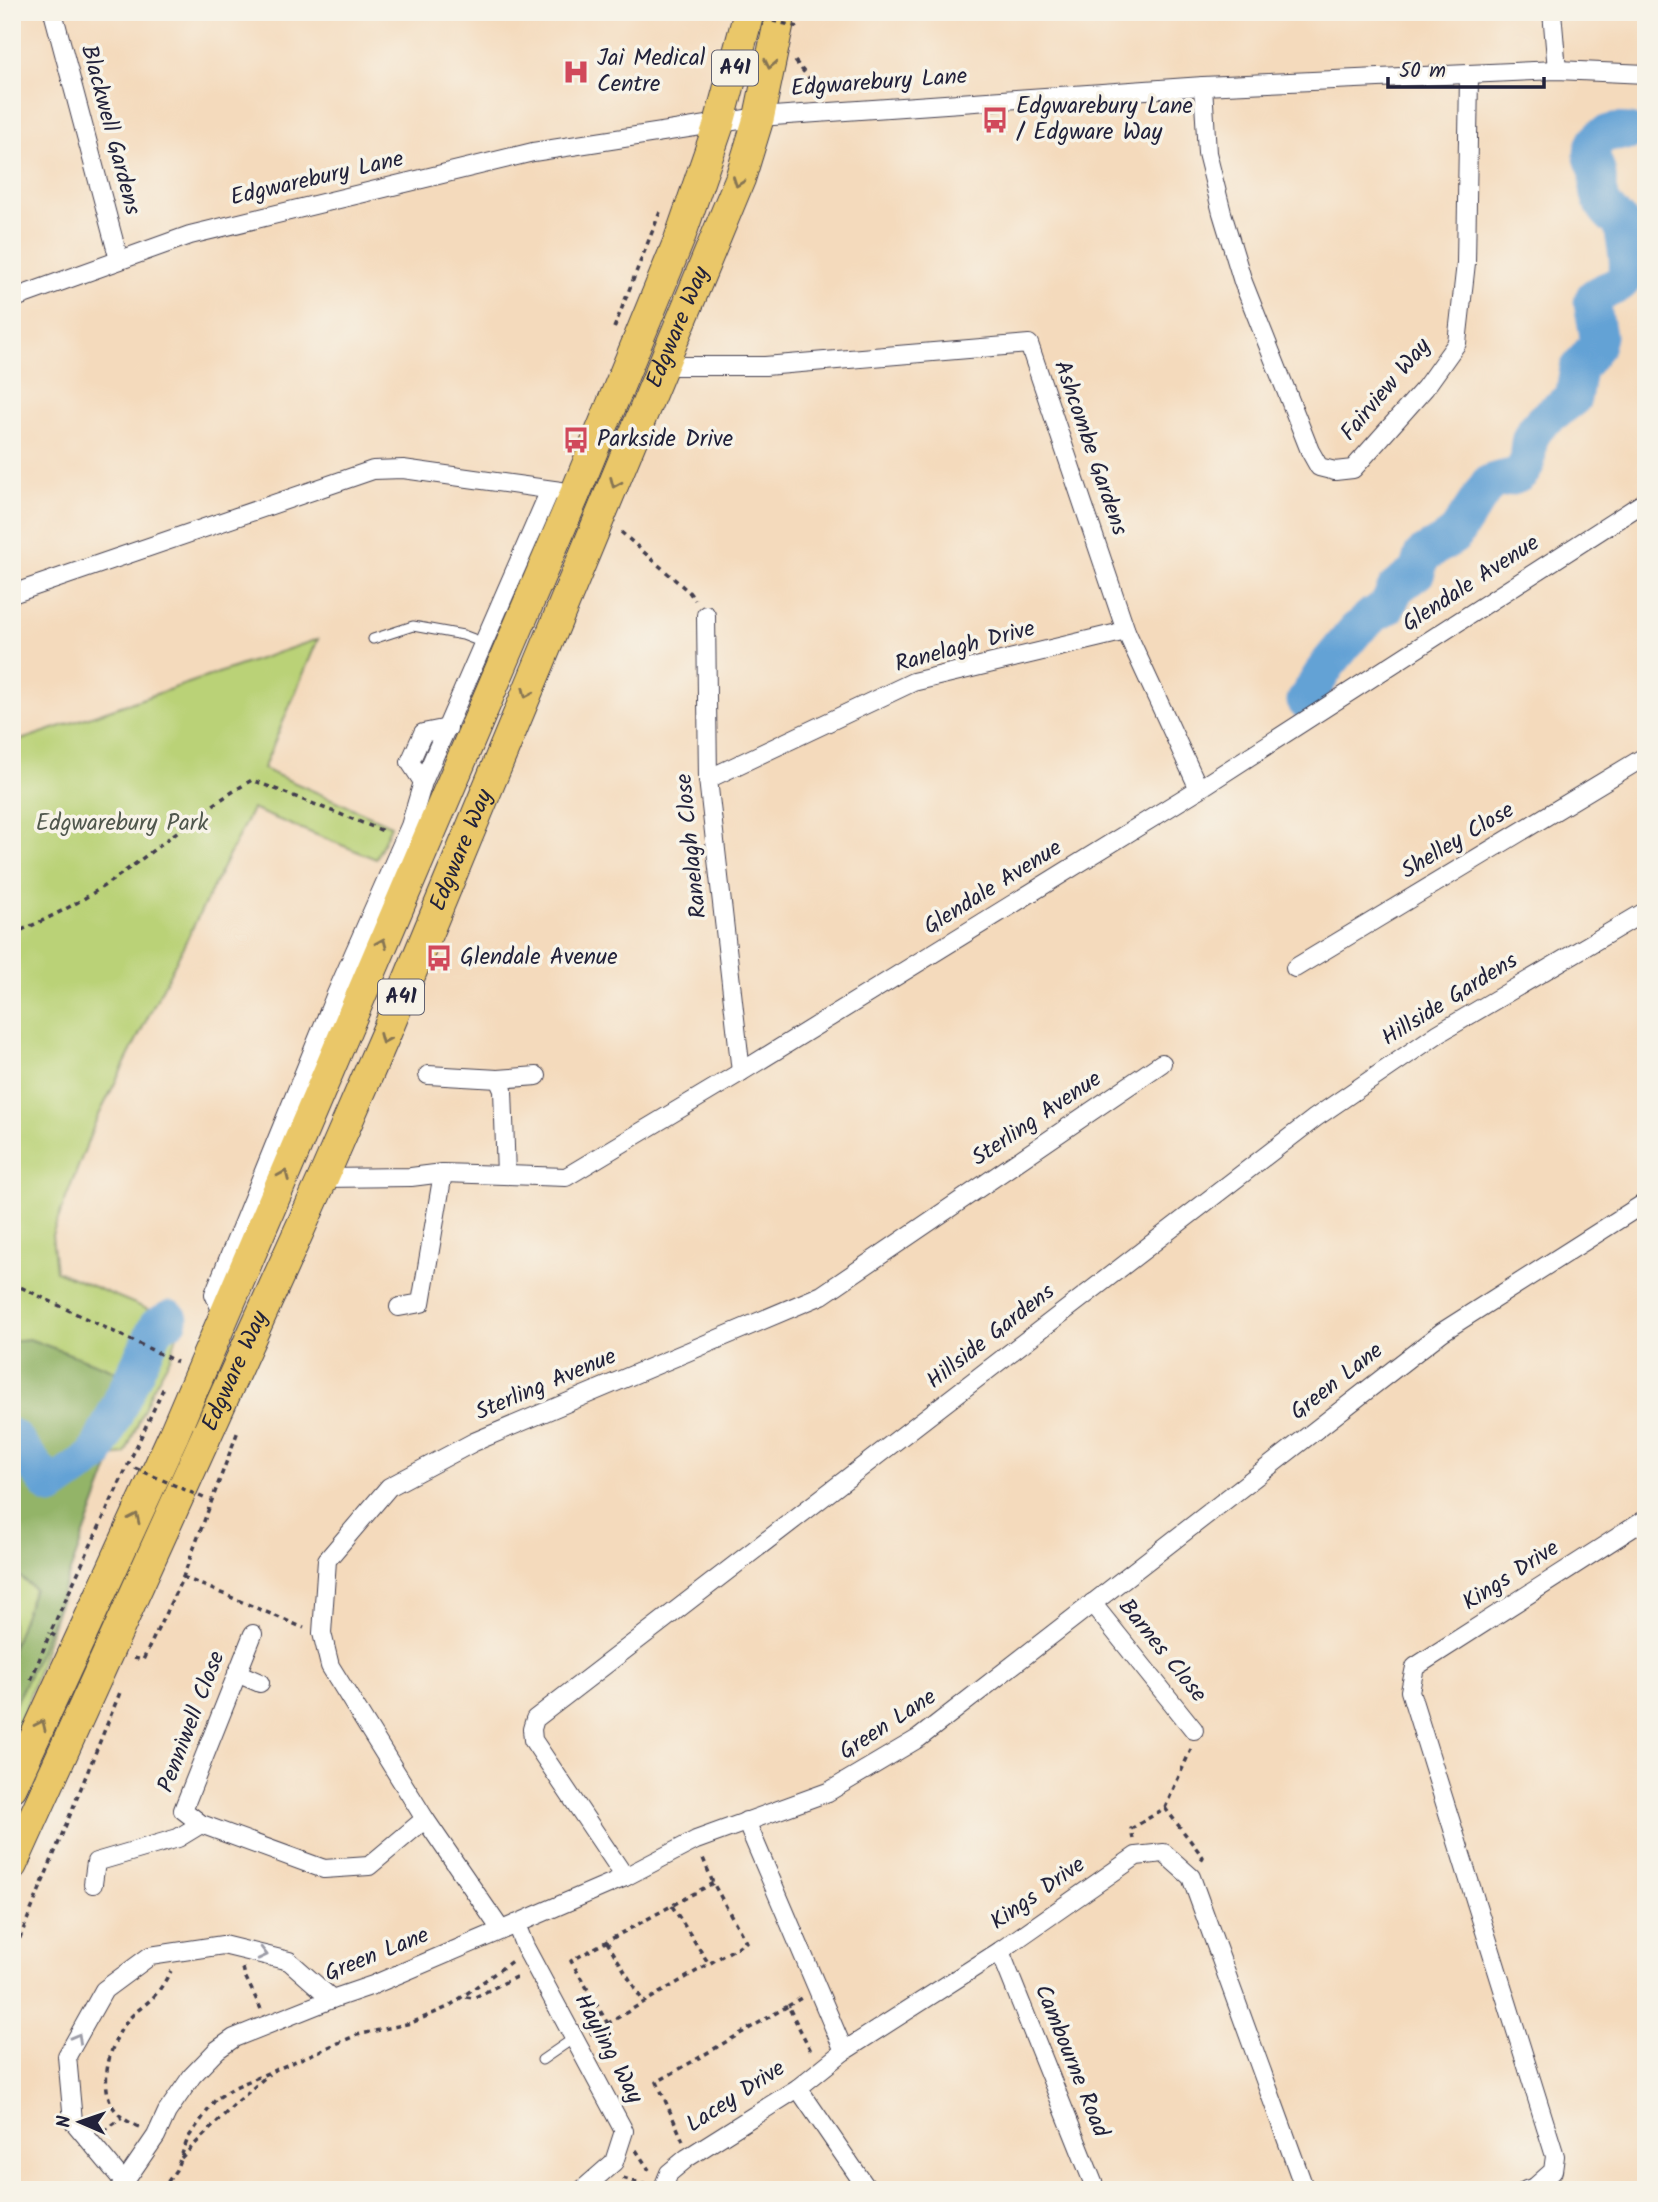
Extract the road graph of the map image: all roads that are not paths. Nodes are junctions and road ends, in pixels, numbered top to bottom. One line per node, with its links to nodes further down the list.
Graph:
1 (53, 12): 11 (street, Blackwell Gardens)
2 (748, 12): 10 (highway, Edgware Way / A41)
3 (781, 12): 9 (highway, Edgware Way / A41, one-way to 9)
4 (1552, 12): 5 (street)
5 (1556, 70): 6 (street, Edgwarebury Lane); 7 (street, Edgwarebury Lane)
6 (1646, 74)
7 (1469, 76): 8 (street, Edgwarebury Lane); 8 (street, Fairview Way)
8 (1203, 86): 9 (street, Edgwarebury Lane)
9 (759, 117): 10 (street, Edgwarebury Lane); 13 (highway, Edgware Way / A41, one-way to 13)
10 (719, 124): 11 (street, Edgwarebury Lane); 14 (highway, Edgware Way / A41)
11 (119, 260): 12 (street, Edgwarebury Lane)
12 (12, 299)
13 (663, 366): 18 (street, Ashcombe Gardens); 33 (highway, Edgware Way / A41, one-way to 33)
14 (562, 492): 16 (street); 20 (street, Edgware Way); 35 (highway, Edgware Way / A41, one-way to 14)
15 (1646, 501): 23 (street, Glendale Avenue)
16 (12, 594)
17 (706, 615): 22 (street, Ranelagh Close)
18 (1126, 631): 22 (street, Ranelagh Drive); 23 (street, Ashcombe Gardens)
19 (373, 639): 20 (lane)
20 (484, 643): 35 (street, Edgware Way)
21 (1646, 757): 25 (street, Shelley Close)
22 (708, 779): 27 (street, Ranelagh Close)
23 (1199, 789): 27 (street, Glendale Avenue)
24 (1646, 911): 48 (street, Hillside Gardens)
25 (1295, 968)
26 (1162, 1063): 44 (street, Sterling Avenue)
27 (741, 1072): 32 (street, Glendale Avenue)
28 (428, 1075): 30 (street)
29 (537, 1076): 30 (street)
30 (498, 1079): 32 (street)
31 (443, 1172): 32 (street, Glendale Avenue); 33 (street, Glendale Avenue); 36 (street)
32 (506, 1175)
33 (323, 1178): 47 (highway, Edgware Way / A41)
34 (1646, 1202): 38 (street, Green Lane)
35 (219, 1306): 43 (highway, Edgware Way / A41, one-way to 35)
36 (399, 1307)
37 (1646, 1519): 63 (street, Kings Drive)
38 (1092, 1602): 42 (street, Barnes Close); 45 (street, Green Lane)
39 (253, 1634): 40 (street, Penniwell Close)
40 (237, 1673): 41 (street); 46 (street, Penniwell Close)
41 (260, 1682)
42 (1194, 1730)
43 (12, 1787)
44 (425, 1819): 46 (street); 50 (street, Sterling Avenue)
45 (746, 1821): 48 (street, Green Lane); 54 (street)
46 (201, 1824): 49 (street)
47 (12, 1865)
48 (625, 1877): 50 (street, Green Lane)
49 (93, 1884)
50 (508, 1927): 52 (street, Green Lane); 53 (street, Hayling Way)
51 (1000, 1951): 54 (street, Kings Drive); 61 (street, Cambourne Road); 62 (street, Kings Drive)
52 (332, 1999): 57 (street, Green Lane); 57 (street, one-way to 52)
53 (575, 2040): 55 (lane); 58 (street, Hayling Way)
54 (844, 2051): 56 (street, Lacey Drive)
55 (542, 2060)
56 (798, 2088): 59 (street, Lacey Drive); 60 (street)
57 (122, 2186)
58 (582, 2190)
59 (662, 2190)
60 (868, 2190)
61 (1096, 2190)
62 (1305, 2190)
63 (1526, 2190)

